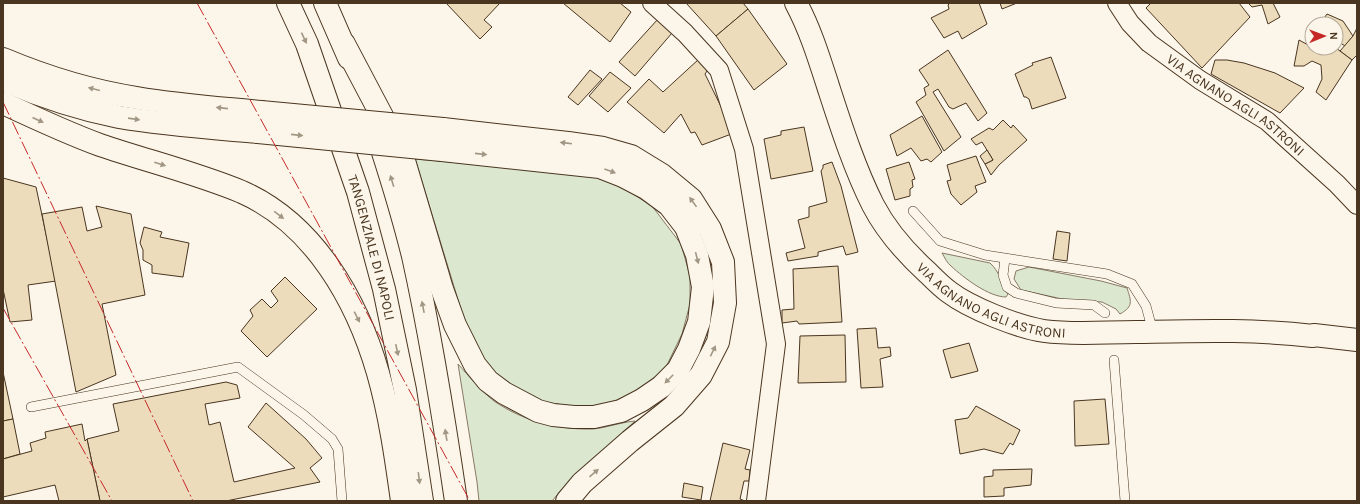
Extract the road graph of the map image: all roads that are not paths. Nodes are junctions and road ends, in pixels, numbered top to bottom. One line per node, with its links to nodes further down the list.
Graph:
1 (288, 3): 22 (main road, TANGENZIALE DI NAPOLI, one-way to 22)
2 (325, 3): 6 (main road)
3 (652, 3): 25 (street)
4 (796, 3): 16 (main road, VIA AGNANO AGLI ASTRONI)
5 (1117, 3): 12 (street, VIA AGNANO AGLI ASTRONI)
6 (344, 44): 11 (main road, one-way to 6); 23 (main road, one-way to 6)
7 (3, 59): 10 (main road, one-way to 7)
8 (3, 80): 10 (main road, one-way to 10)
9 (3, 103): 21 (main road, one-way to 21)
10 (260, 122): 11 (main road, bridge)
11 (443, 140): 24 (main road, one-way to 11)
12 (1357, 205)
13 (913, 211): 14 (lane)
14 (1006, 259): 15 (lane); 16 (lane)
15 (1105, 313)
16 (1153, 332): 17 (main road, VIA AGNANO AGLI ASTRONI)
17 (1357, 340)
18 (1114, 360): 26 (lane)
19 (32, 407): 20 (lane)
20 (342, 501)
21 (402, 501)
22 (422, 501)
23 (456, 501)
24 (567, 501)
25 (756, 501)
26 (1125, 501)

